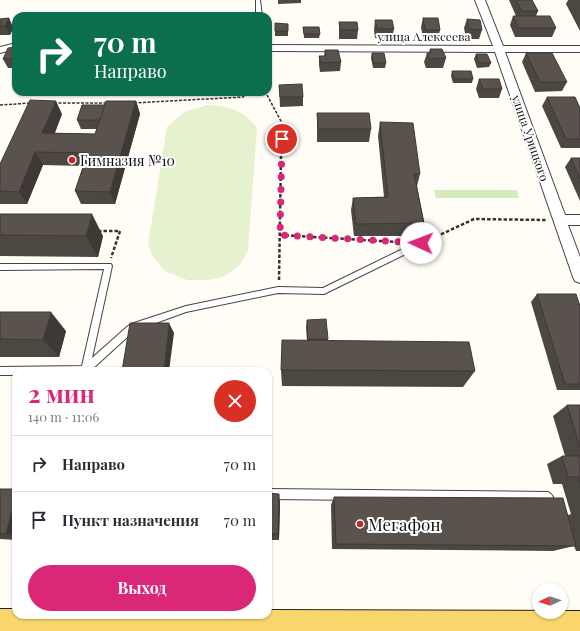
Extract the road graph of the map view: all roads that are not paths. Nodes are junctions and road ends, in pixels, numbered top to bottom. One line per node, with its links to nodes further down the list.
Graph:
1 (258, 0): 3 (lane)
2 (480, 0): 6 (street, улица Урицкого)
3 (259, 12)
4 (12, 47): 8 (street)
5 (272, 48): 6 (street, улица Алексеева)
6 (500, 49): 7 (street, улица Алексеева); 9 (street, улица Урицкого)
7 (580, 49)
8 (0, 50)
9 (559, 220): 10 (street); 13 (street, улица Урицкого)
10 (580, 220)
11 (421, 243): 15 (lane)
12 (0, 267): 14 (lane)
13 (580, 278)
14 (86, 367)
15 (88, 367)
16 (0, 371): 17 (lane)
17 (12, 371)
18 (272, 494): 19 (lane)
19 (548, 497)
20 (19, 621): 22 (main road)
21 (580, 626): 22 (main road)
22 (318, 628)

